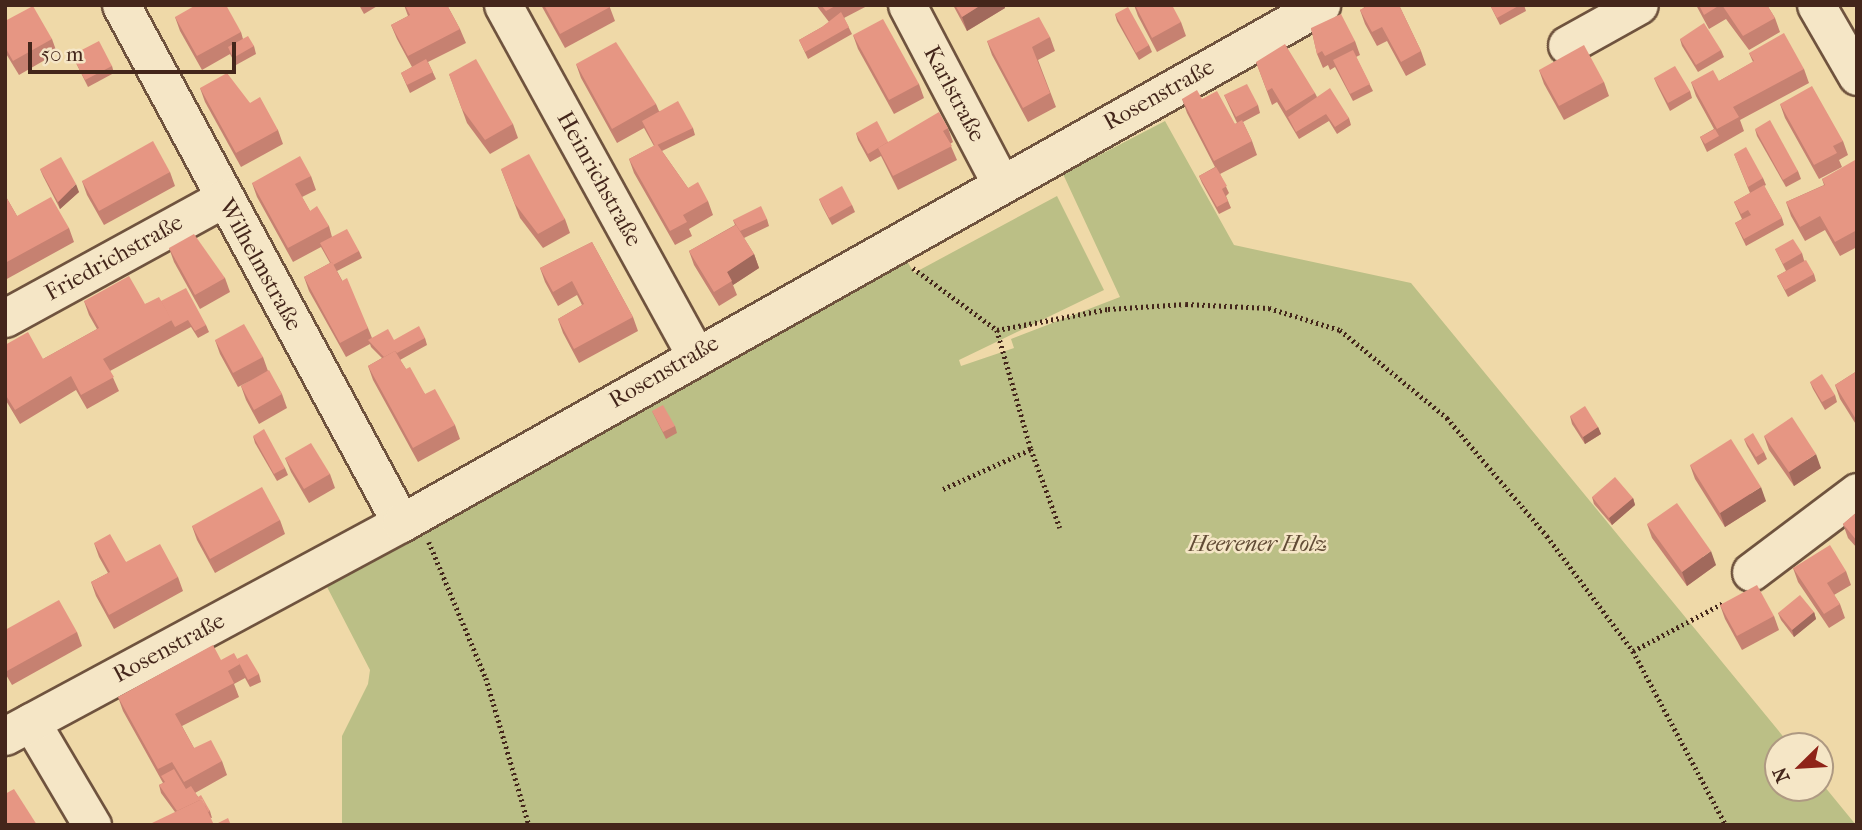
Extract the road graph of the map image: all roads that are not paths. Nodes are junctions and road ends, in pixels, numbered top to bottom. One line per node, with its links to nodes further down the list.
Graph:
1 (121, 5): 10 (street, Wilhelmstraße)
2 (503, 5): 12 (street, Heinrichstraße)
3 (907, 5): 9 (street, Karlstraße)
4 (1321, 5): 9 (street, Rosenstraße)
5 (1639, 5): 7 (street)
6 (1816, 5): 8 (street)
7 (1567, 45)
8 (1857, 76)
9 (1000, 182): 12 (street, Rosenstraße)
10 (224, 198): 11 (street, Friedrichstraße); 14 (street, Wilhelmstraße)
11 (5, 318)
12 (695, 354): 14 (street, Rosenstraße)
13 (1857, 492): 15 (street)
14 (409, 518): 16 (street, Rosenstraße)
15 (1751, 572)
16 (18, 729): 17 (street)
17 (92, 825)

